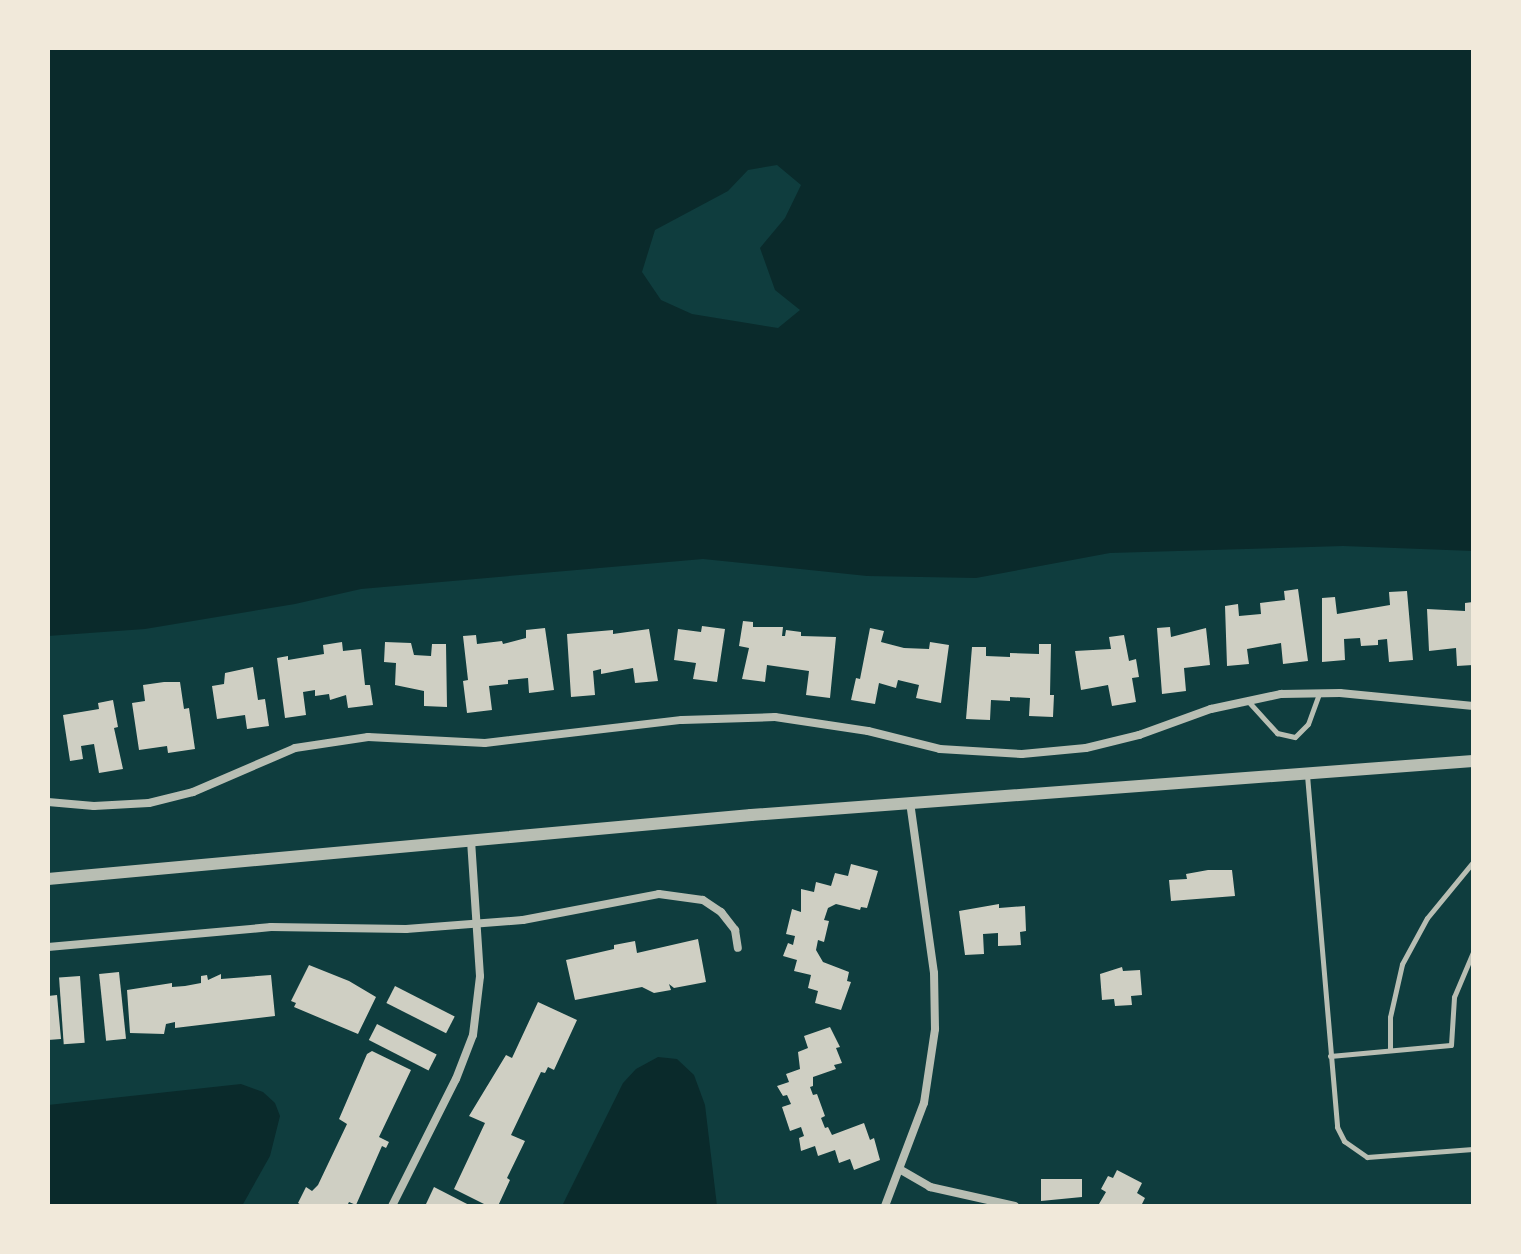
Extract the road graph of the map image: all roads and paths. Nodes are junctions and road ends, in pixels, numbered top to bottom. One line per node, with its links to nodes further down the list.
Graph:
1 (1320, 693): 2 (street); 2 (lane); 3 (street)
2 (1247, 700): 6 (street)
3 (1473, 706)
4 (1473, 761): 5 (street)
5 (1307, 775): 7 (street); 16 (lane)
6 (48, 802)
7 (910, 803): 8 (street); 18 (street)
8 (471, 840): 10 (street); 11 (street)
9 (1473, 862): 15 (lane)
10 (48, 879)
11 (477, 923): 12 (street); 13 (street); 19 (street)
12 (48, 947)
13 (738, 948)
14 (1473, 952): 15 (lane)
15 (1390, 1050): 16 (lane)
16 (1330, 1056): 17 (lane)
17 (1473, 1149)
18 (901, 1170): 20 (street); 21 (street)
19 (392, 1206)
20 (885, 1206)
21 (1015, 1206)

